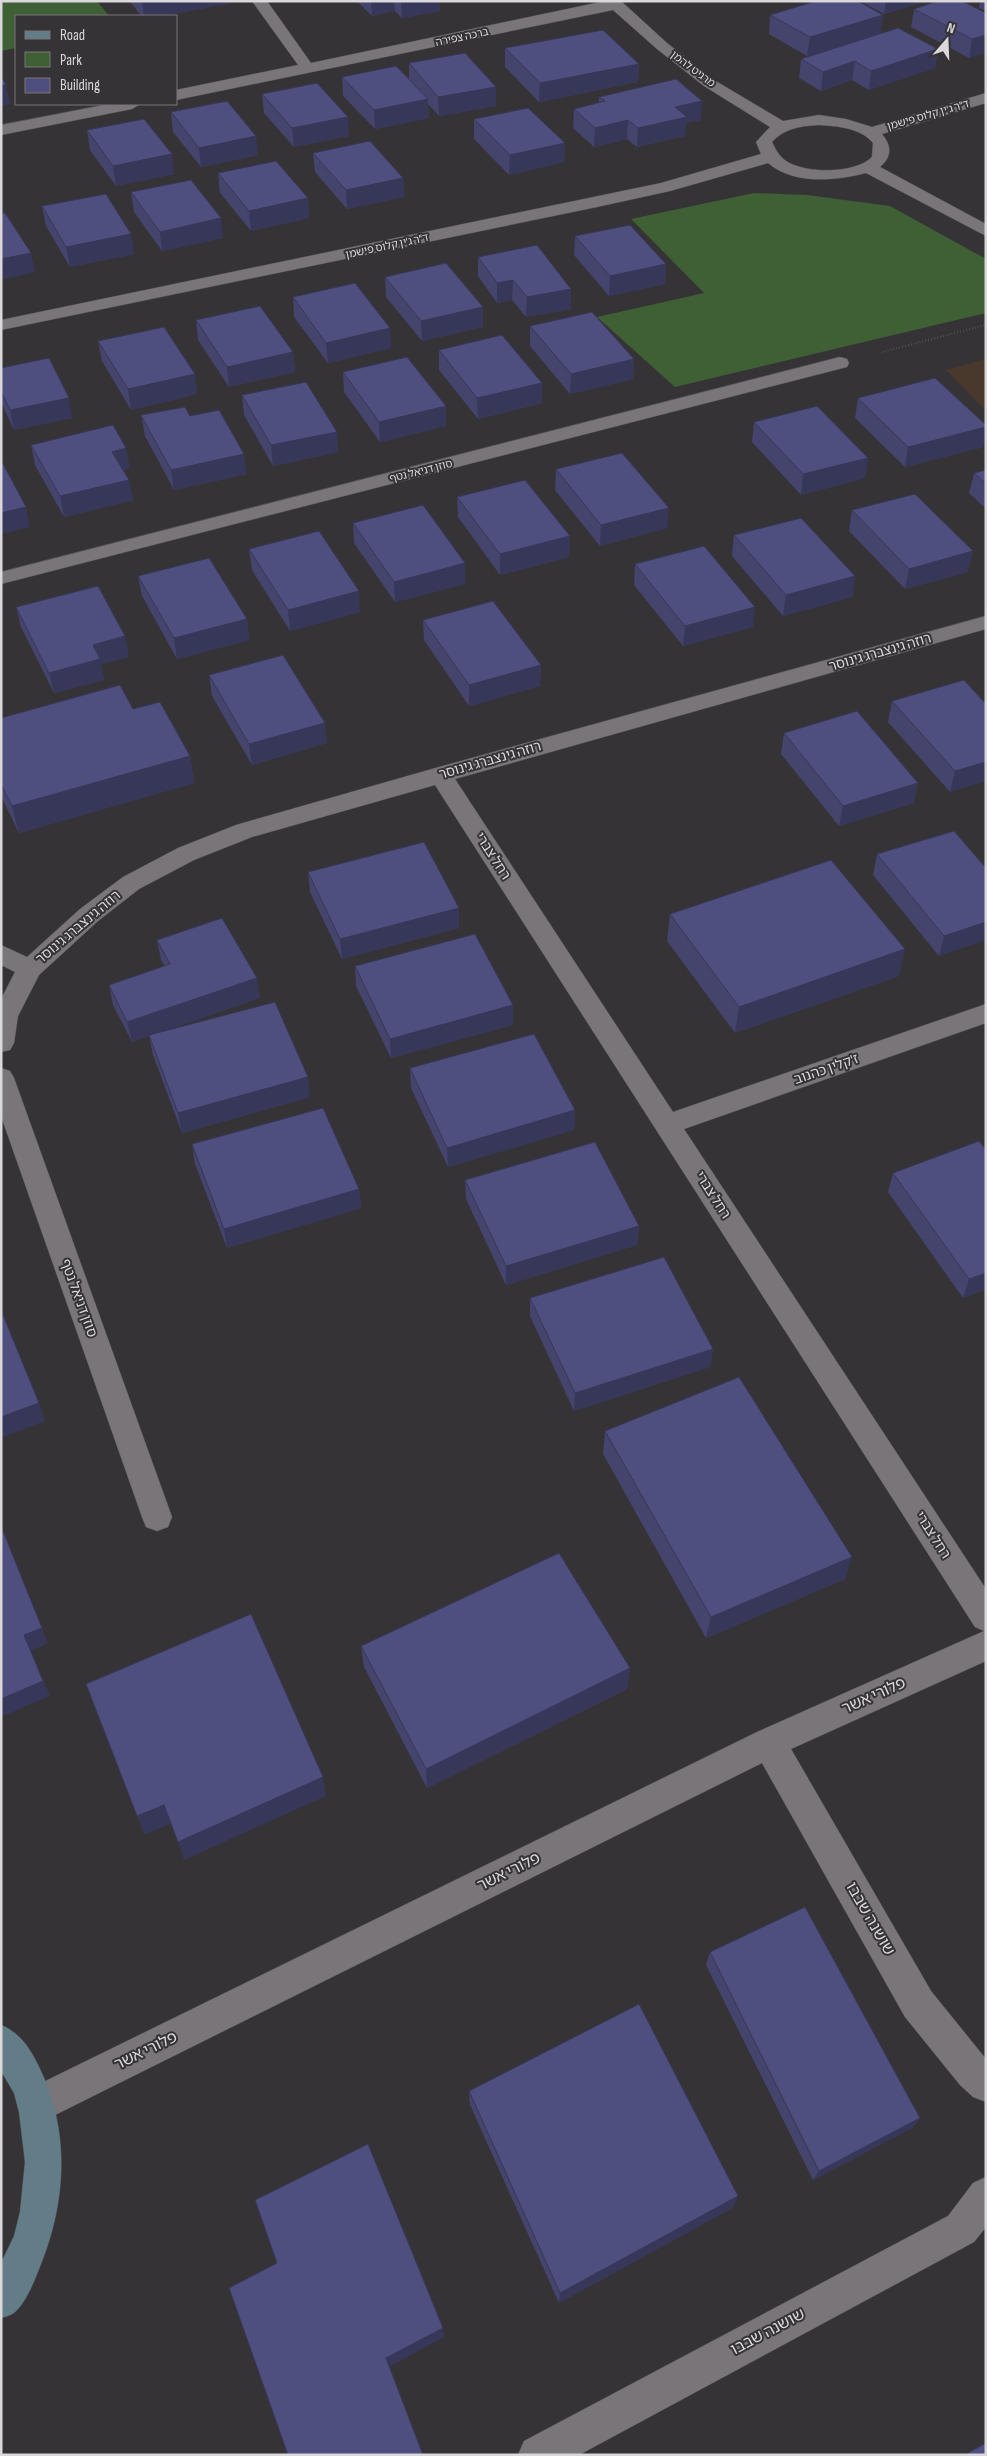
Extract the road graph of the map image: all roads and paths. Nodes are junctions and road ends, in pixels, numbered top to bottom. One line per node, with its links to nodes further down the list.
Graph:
1 (258, 1): 3 (street)
2 (614, 3): 3 (street, ברכה צפירה); 7 (street, מרגיט להמן)
3 (308, 69): 4 (street, ברכה צפירה)
4 (178, 95)
5 (986, 98): 9 (street, ד"ר ג'ין קלוס פישמן)
6 (127, 105): 8 (street)
7 (782, 127): 9 (street); 10 (street)
8 (1, 130)
9 (869, 133): 11 (street)
10 (770, 158): 11 (street); 13 (street, ד"ר ג'ין קלוס פישמן)
11 (866, 167): 12 (street)
12 (986, 231)
13 (1, 325)
14 (986, 325): 15 (path)
15 (840, 363): 16 (street, סוזן דניאל נטף)
16 (1, 578)
17 (986, 622): 18 (street, רוזה גינצברג גינוסר)
18 (440, 774): 20 (street, רוזה גינצברג גינוסר); 24 (street, רחל צברי)
19 (1, 954): 20 (street)
20 (29, 969): 22 (street)
21 (986, 1013): 24 (street, ז'קלין כהנוב)
22 (1, 1043)
23 (1, 1078): 25 (street, סוזן דניאל נטף)
24 (667, 1124): 26 (street, רחל צברי)
25 (157, 1517)
26 (986, 1617)
27 (986, 1645): 28 (street, פלורי אשר)
28 (769, 1743): 30 (street, שושנה שבבו); 31 (street, פלורי אשר)
29 (1, 2042): 31 (street)
30 (986, 2084)
31 (36, 2105): 33 (street)
32 (986, 2196): 34 (street, שושנה שבבו)
33 (1, 2299)
34 (538, 2455)

